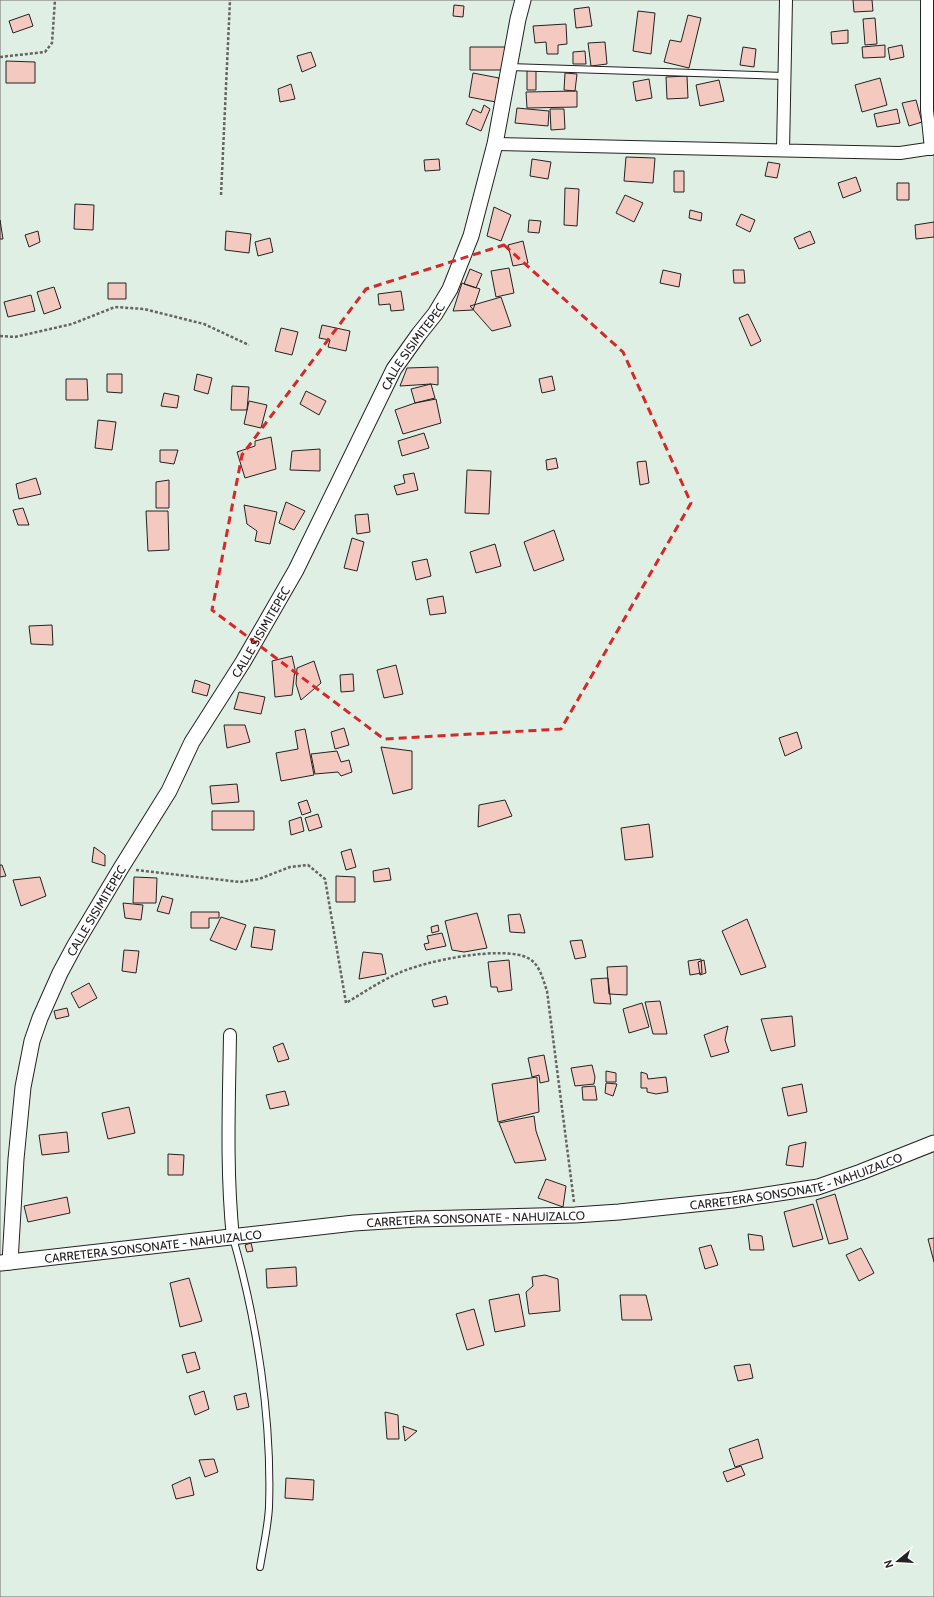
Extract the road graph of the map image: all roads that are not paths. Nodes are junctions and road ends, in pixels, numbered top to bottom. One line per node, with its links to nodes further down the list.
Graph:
1 (523, 0): 4 (street, CALLE SISIMITEPEC)
2 (786, 0): 5 (street)
3 (927, 0): 7 (street)
4 (509, 67): 5 (lane); 6 (street, CALLE SISIMITEPEC)
5 (784, 76): 8 (street)
6 (495, 144): 8 (street); 12 (street, CALLE SISIMITEPEC)
7 (933, 149): 8 (street)
8 (783, 150)
9 (230, 1034): 11 (street)
10 (934, 1142): 11 (street, CARRETERA SONSONATE - NAHUIZALCO)
11 (233, 1238): 12 (street, CARRETERA SONSONATE - NAHUIZALCO); 13 (lane)
12 (5, 1263)
13 (260, 1567)

